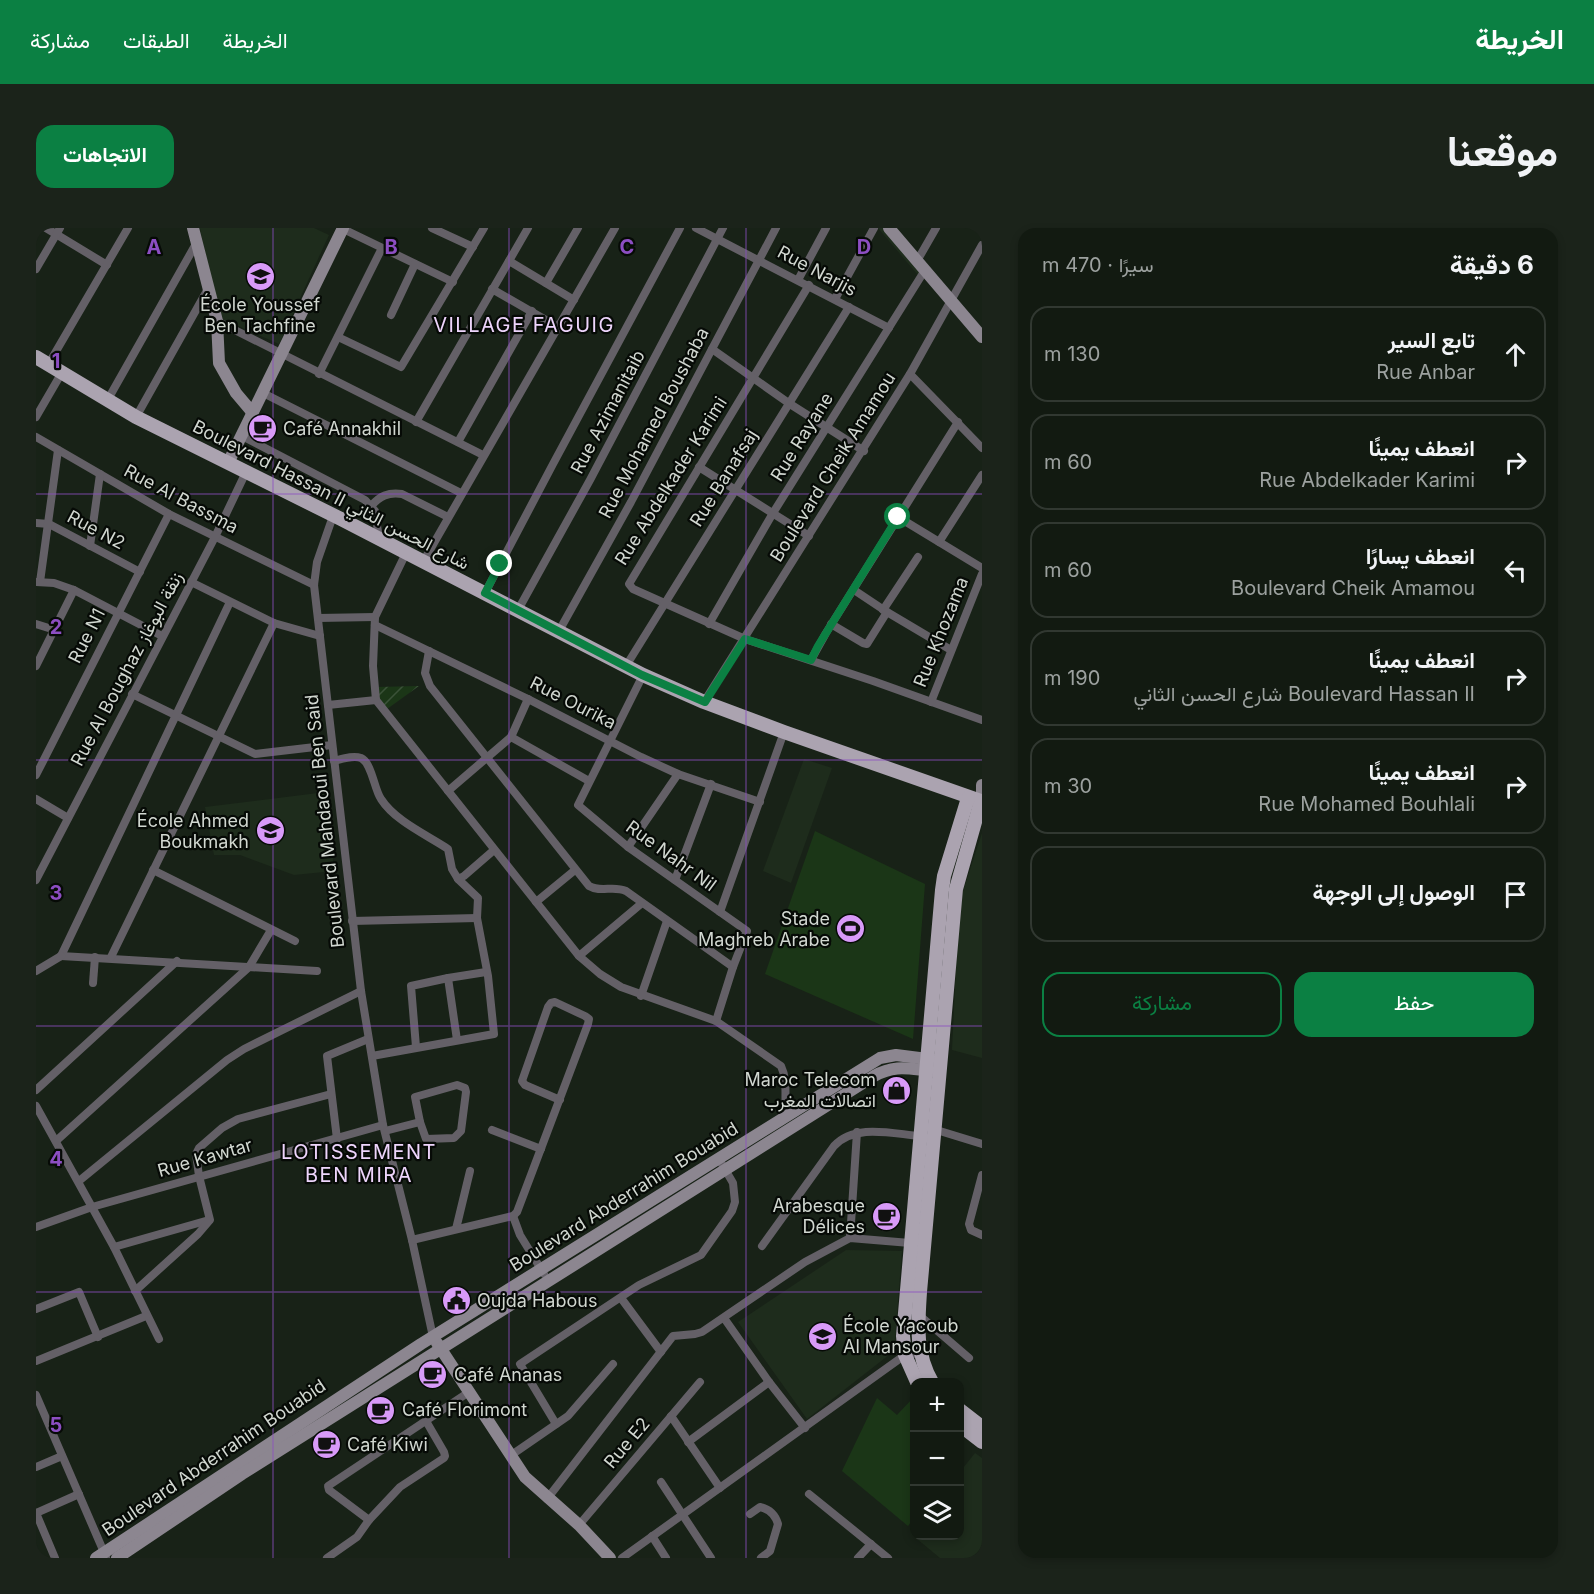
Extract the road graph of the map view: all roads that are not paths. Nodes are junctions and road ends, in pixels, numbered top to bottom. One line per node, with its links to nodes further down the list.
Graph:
1 (46, 228): 18 (street)
2 (128, 228): 27 (street)
3 (193, 228): 20 (main road)
4 (342, 228): 22 (street); 48 (main road)
5 (432, 228): 21 (street)
6 (484, 228): 21 (street)
7 (528, 228): 25 (street)
8 (578, 228): 32 (street)
9 (615, 228): 37 (street)
10 (680, 228): 102 (street)
11 (696, 228): 19 (street, Rue Narjis)
12 (723, 228): 19 (street, Rue Azimanitaib)
13 (776, 228): 24 (street, Rue Mohamed Boushaba)
14 (826, 228): 30 (street)
15 (874, 228): 36 (street)
16 (889, 228): 28 (main road)
17 (936, 228): 28 (street, Rue Rayane)
18 (58, 231): 27 (street); 29 (street)
19 (718, 239): 24 (street, Rue Narjis); 105 (street, Rue Azimanitaib)
20 (197, 242): 34 (main road); 56 (street)
21 (473, 247): 31 (street)
22 (382, 248): 26 (street); 45 (street)
23 (981, 250): 38 (street, Boulevard Cheik Amamou)
24 (759, 260): 30 (street, Rue Narjis); 47 (street, Rue Mohamed Boushaba)
25 (509, 261): 32 (street); 35 (street)
26 (415, 264): 31 (street); 41 (street)
27 (107, 265): 50 (street)
28 (921, 266): 38 (main road); 44 (street, Rue Rayane)
29 (36, 269)
30 (798, 280): 33 (street, Rue Narjis)
31 (453, 282): 45 (street)
32 (546, 283): 37 (street)
33 (809, 285): 36 (street, Rue Narjis); 54 (street, Rue Abdelkader Karimi)
34 (209, 287): 42 (main road); 60 (street)
35 (492, 289): 40 (street); 61 (street)
36 (835, 299): 39 (street, Rue Narjis)
37 (574, 300): 43 (street)
38 (952, 301): 46 (main road); 53 (street, Boulevard Cheik Amamou)
39 (849, 307): 44 (street, Rue Narjis); 57 (street, Rue Banafsaj)
40 (532, 311): 43 (street); 66 (street)
41 (391, 315)
42 (217, 321): 48 (street); 58 (main road)
43 (558, 327): 70 (street)
44 (889, 328): 63 (street, Rue Rayane)
45 (339, 337): 52 (street)
46 (982, 337)
47 (712, 349): 54 (street); 115 (street, Rue Mohamed Boushaba)
48 (280, 354): 52 (street); 55 (main road)
49 (36, 357): 50 (main road, Boulevard Hassan II شارع الحسن الثاني)
50 (48, 365): 51 (main road, Boulevard Hassan II شارع الحسن الثاني)
51 (62, 374): 56 (main road, Boulevard Hassan II شارع الحسن الثاني); 59 (street)
52 (320, 374): 61 (street)
53 (910, 374): 62 (street); 69 (street, Boulevard Cheik Amamou)
54 (754, 378): 57 (street); 72 (street, Rue Abdelkader Karimi)
55 (261, 392): 58 (main road); 77 (street)
56 (107, 401): 60 (main road, Boulevard Hassan II شارع الحسن الثاني)
57 (790, 404): 63 (street); 76 (street, Rue Banafsaj)
58 (252, 412): 64 (main road)
59 (36, 417)
60 (136, 417): 71 (main road, Boulevard Hassan II شارع الحسن الثاني)
61 (416, 422): 66 (street)
62 (958, 422): 67 (street); 83 (street)
63 (827, 429): 69 (street); 79 (street, Rue Rayane)
64 (240, 435): 71 (main road); 78 (street)
65 (36, 437): 68 (street, Rue Al Bassma)
66 (458, 442): 70 (street)
67 (982, 448)
68 (58, 450): 74 (street, Rue Al Bassma); 85 (street)
69 (864, 451): 86 (street, Boulevard Cheik Amamou)
70 (483, 455): 77 (street)
71 (228, 463): 73 (main road, Boulevard Hassan II شارع الحسن الثاني)
72 (699, 467): 76 (street); 104 (street, Rue Abdelkader Karimi)
73 (246, 472): 81 (main road, Boulevard Hassan II شارع الحسن الثاني); 87 (street, Rue Al Boughaz زنقة البوغاز)
74 (100, 474): 80 (street, Rue Al Bassma); 90 (street)
75 (982, 475): 89 (street)
76 (736, 490): 79 (street); 104 (street, Rue Banafsaj)
77 (461, 493): 82 (street)
78 (371, 506): 82 (street); 88 (street)
79 (773, 513): 86 (street); 112 (street, Rue Rayane)
80 (169, 514): 87 (street, Rue Al Bassma); 95 (street, Rue N1)
81 (333, 516): 88 (main road, Boulevard Hassan II شارع الحسن الثاني); 99 (street, Boulevard Mahdaoui Ben Said)
82 (448, 517): 93 (street)
83 (898, 517): 89 (street); 101 (street)
84 (36, 523): 85 (street, Rue N2)
85 (49, 524): 90 (street, Rue N2); 97 (street)
86 (809, 536): 118 (street, Boulevard Cheik Amamou)
87 (216, 537): 98 (street, Rue Al Boughaz زنقة البوغاز); 99 (street, Rue Al Bassma)
88 (379, 540): 91 (main road, Boulevard Hassan II شارع الحسن الثاني)
89 (939, 542): 94 (street)
90 (90, 546): 95 (street, Rue N2)
91 (406, 553): 93 (main road, Boulevard Hassan II شارع الحسن الثاني); 109 (street)
92 (918, 557): 106 (street)
93 (423, 562): 102 (main road, Boulevard Hassan II شارع الحسن الثاني)
94 (982, 568)
95 (140, 572): 107 (street, Rue N1)
96 (982, 574): 119 (street, Rue Khozama)
97 (38, 582): 100 (street)
98 (191, 582): 103 (street); 116 (street, Rue Al Boughaz زنقة البوغاز)
99 (314, 585): 108 (street, Boulevard Mahdaoui Ben Said)
100 (74, 590): 107 (street); 114 (street)
101 (854, 590): 106 (street); 113 (street)
102 (485, 593): 105 (main road, Boulevard Hassan II شارع الحسن الثاني)
103 (230, 602): 110 (street); 131 (street)
104 (666, 603): 112 (street, Rue Abdelkader Karimi); 123 (street, Rue Banafsaj)
105 (518, 610): 115 (main road, Boulevard Hassan II شارع الحسن الثاني)
106 (885, 611): 113 (street); 119 (street)
107 (117, 613): 116 (street); 141 (street, Rue N1)
108 (318, 618): 109 (street, Rue Ourika); 117 (street, Boulevard Mahdaoui Ben Said)
109 (375, 621): 120 (street, Rue Ourika); 127 (street)
110 (274, 623): 117 (street); 134 (street)
111 (36, 624): 114 (street)
112 (709, 624): 118 (street, Rue Abdelkader Karimi)
113 (831, 624): 121 (street)
114 (55, 630): 122 (street)
115 (559, 631): 123 (main road, Boulevard Hassan II شارع الحسن الثاني)
116 (162, 636): 125 (street, Rue Al Boughaz زنقة البوغاز)
117 (320, 636): 130 (street, Boulevard Mahdaoui Ben Said)
118 (745, 639): 121 (street, Rue Abdelkader Karimi); 128 (street, Boulevard Cheik Amamou)
119 (951, 650): 129 (street, Rue Khozama)
120 (429, 651): 126 (street, Rue Ourika); 138 (street)
121 (811, 660): 129 (street, Rue Abdelkader Karimi)
122 (36, 666)
123 (626, 666): 124 (main road, Boulevard Hassan II شارع الحسن الثاني)
124 (642, 675): 128 (main road, Boulevard Hassan II شارع الحسن الثاني); 136 (street)
125 (132, 694): 131 (street); 148 (street, Rue Al Boughaz زنقة البوغاز)
126 (528, 699): 135 (street); 136 (street, Rue Ourika)
127 (376, 700): 130 (street); 144 (street)
128 (705, 702): 133 (main road, Boulevard Hassan II شارع الحسن الثاني)
129 (931, 702): 132 (street, Rue Abdelkader Karimi)
130 (328, 705): 137 (street, Boulevard Mahdaoui Ben Said)
131 (177, 716): 134 (street); 166 (street)
132 (982, 720)
133 (784, 732): 145 (main road, Boulevard Hassan II شارع الحسن الثاني); 147 (street)
134 (219, 737): 137 (street); 153 (street)
135 (512, 737): 138 (street); 142 (street)
136 (610, 741): 140 (street, Rue Ourika); 142 (street)
137 (332, 745): 139 (street, Boulevard Mahdaoui Ben Said)
138 (488, 759): 144 (street); 154 (street)
139 (334, 761): 155 (street); 162 (street, Boulevard Mahdaoui Ben Said)
140 (678, 774): 143 (street, Rue Ourika); 149 (street)
141 (36, 775)
142 (589, 781): 149 (street, Rue Nahr Nil)
143 (711, 784): 147 (street, Rue Ourika); 157 (street)
144 (448, 791): 150 (street)
145 (979, 795): 185 (main road)
146 (36, 799): 148 (street)
147 (760, 802): 160 (street)
148 (68, 818): 152 (street, Rue Al Boughaz زنقة البوغاز)
149 (628, 847): 157 (street, Rue Nahr Nil)
150 (494, 850): 155 (street); 158 (street)
151 (36, 857): 152 (street)
152 (45, 863): 156 (street, Rue Al Boughaz زنقة البوغاز)
153 (153, 870): 164 (street); 169 (street)
154 (575, 870): 158 (street); 159 (street)
155 (458, 879): 161 (street)
156 (36, 880)
157 (675, 880): 160 (street, Rue Nahr Nil)
158 (536, 902): 167 (street)
159 (642, 903): 163 (street); 167 (street)
160 (720, 912): 172 (street, Rue Nahr Nil)
161 (477, 918): 162 (street); 175 (street)
162 (352, 921): 178 (street, Boulevard Mahdaoui Ben Said)
163 (667, 921): 172 (street); 179 (street)
164 (271, 930): 165 (street); 171 (street)
165 (295, 941)
166 (61, 956): 168 (street); 173 (street)
167 (579, 956): 179 (street)
168 (95, 957): 169 (street); 177 (street)
169 (111, 957): 170 (street)
170 (177, 961): 171 (street); 186 (street)
171 (249, 967): 174 (street); 197 (street)
172 (733, 967): 180 (street)
173 (36, 971)
174 (317, 971)
175 (486, 972): 176 (street); 182 (street)
176 (448, 978): 182 (street); 183 (street)
177 (93, 983)
178 (361, 991): 181 (street, Boulevard Mahdaoui Ben Said); 204 (street)
179 (641, 996): 180 (street)
180 (716, 1021): 190 (street)
181 (368, 1039): 184 (street, Boulevard Mahdaoui Ben Said); 187 (street)
182 (457, 1040): 183 (street)
183 (416, 1047): 184 (street)
184 (372, 1056): 192 (street, Boulevard Mahdaoui Ben Said)
185 (932, 1066): 190 (main road, Boulevard Abderrahim Bouabid); 194 (main road); 200 (main road, Boulevard Abderrahim Bouabid)
186 (36, 1090)
187 (331, 1094): 196 (street); 203 (street)
188 (560, 1100): 188 (street); 199 (street)
189 (36, 1106): 197 (street)
190 (787, 1117): 200 (main road, Boulevard Abderrahim Bouabid)
191 (420, 1122): 191 (street); 192 (street, Rue Kawtar)
192 (384, 1128): 196 (street, Rue Kawtar); 214 (street, Boulevard Mahdaoui Ben Said)
193 (492, 1130): 199 (street)
194 (925, 1130): 195 (street); 198 (street); 215 (main road); 222 (main road)
195 (857, 1132): 213 (street); 216 (street)
196 (336, 1139): 203 (street, Rue Kawtar)
197 (56, 1141): 204 (street)
198 (982, 1143)
199 (541, 1149): 207 (street)
200 (722, 1164): 218 (main road, Boulevard Abderrahim Bouabid); 220 (street)
201 (470, 1171): 210 (street)
202 (982, 1175): 205 (street)
203 (199, 1176): 206 (street, Rue Kawtar); 208 (street)
204 (79, 1181): 206 (street)
205 (980, 1191): 211 (street)
206 (92, 1207): 209 (street, Rue Kawtar); 217 (street)
207 (513, 1216): 210 (street); 218 (street)
208 (210, 1220): 217 (street); 219 (street)
209 (36, 1228): 212 (street)
210 (456, 1229): 214 (street)
211 (982, 1235)
212 (36, 1237)
213 (850, 1238): 215 (street); 224 (street)
214 (412, 1240): 226 (street, Boulevard Mahdaoui Ben Said)
215 (910, 1243): 230 (main road)
216 (762, 1246)
217 (114, 1247): 219 (street)
218 (544, 1275): 226 (main road, Boulevard Abderrahim Bouabid); 228 (main road, Boulevard Abderrahim Bouabid)
219 (135, 1291): 223 (street)
220 (621, 1298): 229 (street); 244 (street)
221 (36, 1309): 225 (street)
222 (918, 1315): 230 (main road); 231 (street)
223 (146, 1316): 225 (street); 227 (street)
224 (724, 1318): 229 (street); 237 (street)
225 (98, 1337): 232 (street)
226 (433, 1337): 228 (main road); 266 (main road, Boulevard Abderrahim Bouabid)
227 (159, 1339)
228 (440, 1348): 238 (main road); 269 (main road, Boulevard Abderrahim Bouabid)
229 (662, 1352): 257 (street)
230 (913, 1354): 234 (main road); 235 (main road); 246 (street)
231 (969, 1358)
232 (36, 1361)
233 (613, 1364): 244 (street)
234 (916, 1378)
235 (929, 1378)
236 (700, 1382): 242 (street, Rue E2)
237 (770, 1382): 246 (street); 248 (street)
238 (469, 1392): 243 (street); 251 (main road)
239 (36, 1395): 240 (street)
240 (39, 1411): 250 (street)
241 (964, 1413): 245 (main road)
242 (671, 1416): 248 (street); 262 (street, Rue E2)
243 (426, 1421): 261 (street); 261 (street)
244 (556, 1424): 251 (street)
245 (982, 1427)
246 (805, 1428): 254 (street)
247 (964, 1428): 249 (main road)
248 (688, 1442): 254 (street)
249 (982, 1442)
250 (62, 1456): 252 (street); 255 (street)
251 (510, 1456): 257 (main road)
252 (36, 1467)
253 (661, 1482): 259 (street)
254 (720, 1488): 259 (street)
255 (79, 1494): 258 (street); 266 (street)
256 (809, 1494): 264 (street)
257 (547, 1499): 262 (main road)
258 (36, 1513): 268 (street)
259 (683, 1514): 263 (street); 273 (street)
260 (750, 1514): 274 (street)
261 (369, 1520): 265 (street)
262 (579, 1526): 267 (main road)
263 (652, 1536): 271 (street); 272 (street)
264 (871, 1544): 275 (street); 276 (street)
265 (342, 1554): 270 (street)
266 (102, 1556)
267 (606, 1557)
268 (56, 1558)
269 (117, 1558)
270 (327, 1558)
271 (622, 1558)
272 (666, 1558)
273 (711, 1558)
274 (760, 1558)
275 (858, 1558)
276 (888, 1558)

